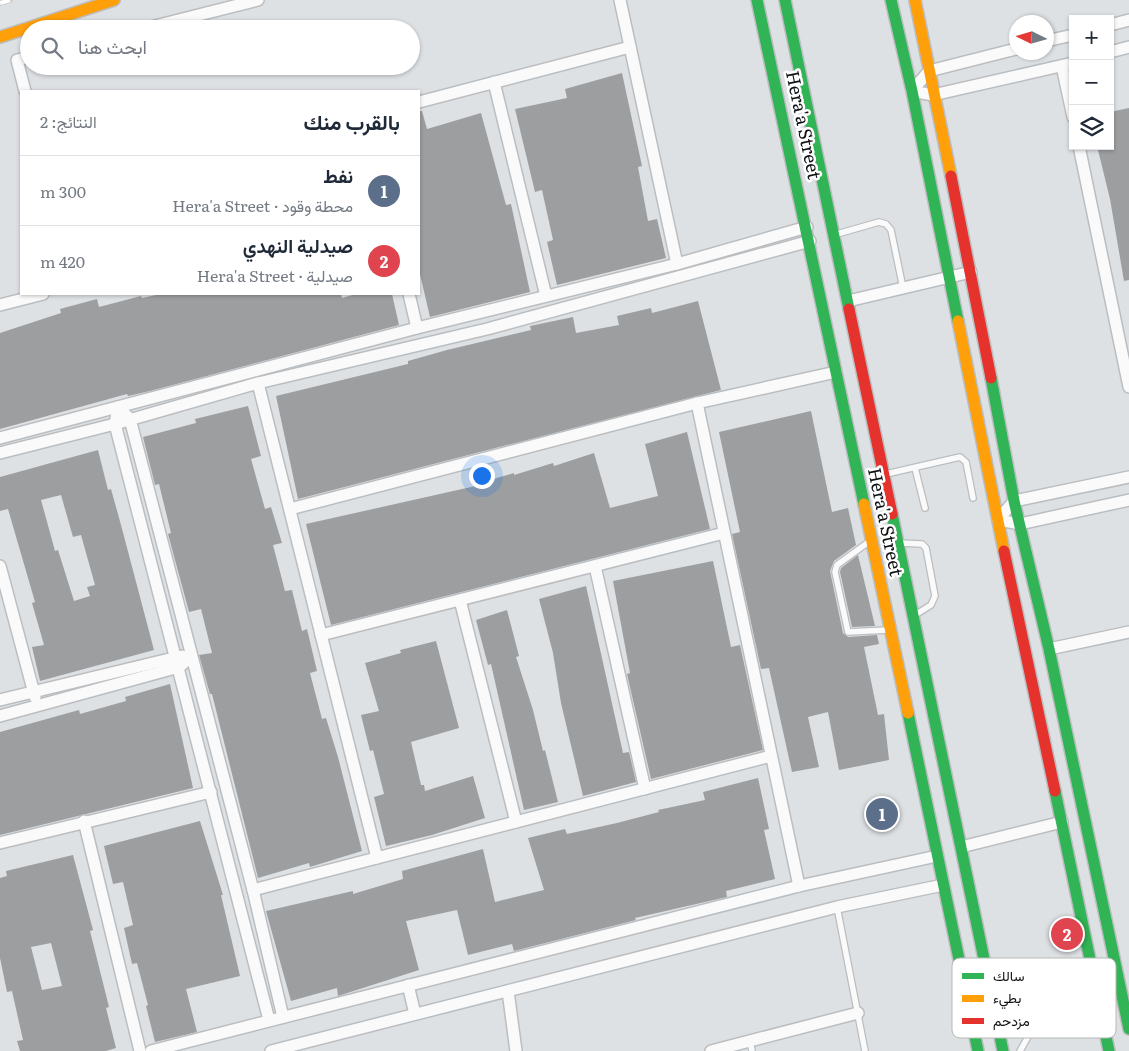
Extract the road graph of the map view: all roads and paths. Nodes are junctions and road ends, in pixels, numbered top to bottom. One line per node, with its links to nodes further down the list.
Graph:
1 (113, 0): 8 (main road); 9 (main road)
2 (258, 0): 10 (street)
3 (620, 0): 19 (street)
4 (757, 0): 34 (main road, Hera'a Street)
5 (785, 0): 34 (main road, Hera'a Street)
6 (891, 0): 30 (main road)
7 (915, 0): 26 (main road)
8 (35, 20)
9 (52, 20)
10 (179, 20)
11 (1129, 20): 13 (street)
12 (20, 24): 14 (main road)
13 (1114, 24)
14 (0, 29)
15 (20, 30): 17 (main road)
16 (1069, 35): 18 (street)
17 (0, 37)
18 (1054, 39)
19 (630, 47): 28 (street); 39 (street)
20 (1129, 47): 22 (street)
21 (1009, 51): 26 (street)
22 (1114, 51)
23 (20, 59): 25 (street)
24 (1067, 64): 31 (street); 33 (street)
25 (20, 70)
26 (929, 71): 30 (street); 31 (main road)
27 (21, 75): 29 (street)
28 (494, 82): 32 (street); 45 (street)
29 (26, 90)
30 (912, 91): 31 (street); 41 (main road)
31 (933, 95): 40 (main road)
32 (420, 102)
33 (1072, 105)
34 (801, 139): 36 (main road, Hera'a Street); 37 (main road, Hera'a Street)
35 (1080, 150): 53 (street)
36 (807, 227): 38 (main road, Hera'a Street); 39 (street)
37 (834, 234): 42 (lane); 46 (main road, Hera'a Street)
38 (810, 241): 50 (street); 51 (main road, Hera'a Street)
39 (678, 264): 45 (street)
40 (971, 272): 41 (street); 65 (main road)
41 (950, 276): 42 (street); 68 (main road)
42 (903, 288): 46 (street)
43 (39, 295): 47 (street)
44 (409, 295): 49 (street)
45 (546, 296): 48 (street)
46 (848, 301): 61 (main road, Hera'a Street)
47 (0, 305)
48 (482, 312): 49 (street); 50 (street)
49 (417, 328): 55 (street)
50 (487, 329): 52 (street)
51 (836, 372): 54 (street); 71 (main road, Hera'a Street)
52 (258, 383): 56 (street); 67 (street)
53 (1129, 387)
54 (697, 403): 67 (street); 70 (street)
55 (118, 407): 56 (street); 57 (street); 58 (street)
56 (130, 419): 57 (street); 81 (street)
57 (115, 424): 59 (street); 82 (street)
58 (0, 438)
59 (0, 453)
60 (915, 468): 61 (lane); 63 (lane); 66 (lane)
61 (884, 475): 72 (main road, Hera'a Street)
62 (1129, 476): 65 (street)
63 (974, 498)
64 (1129, 500): 69 (street)
65 (1014, 501): 68 (street); 69 (main road)
66 (925, 508)
67 (290, 509): 79 (street)
68 (998, 520): 69 (street); 93 (main road)
69 (1020, 524): 80 (main road)
70 (724, 533): 74 (street); 88 (street)
71 (872, 540): 77 (main road, Hera'a Street); 77 (lane)
72 (898, 543): 76 (main road, Hera'a Street); 76 (lane)
73 (0, 566): 84 (street)
74 (595, 566): 75 (street); 89 (street)
75 (460, 600): 79 (street); 92 (street)
76 (913, 616): 95 (main road, Hera'a Street)
77 (890, 630): 96 (main road, Hera'a Street)
78 (1129, 632): 80 (street)
79 (321, 635): 97 (street)
80 (1049, 649): 105 (main road)
81 (191, 655): 82 (street); 83 (street); 100 (street)
82 (175, 656): 83 (street); 84 (street)
83 (179, 667): 86 (street); 90 (street)
84 (34, 691): 85 (street); 86 (street)
85 (0, 700)
86 (38, 706): 87 (street)
87 (0, 716)
88 (771, 756): 89 (street); 99 (street)
89 (645, 789): 92 (street)
90 (210, 792): 91 (street); 112 (street)
91 (84, 821): 94 (street); 119 (street)
92 (516, 822): 97 (street)
93 (1062, 822): 95 (street); 104 (main road)
94 (0, 843)
95 (961, 847): 103 (main road, Hera'a Street)
96 (937, 856): 98 (main road, Hera'a Street); 99 (street)
97 (377, 858): 100 (street)
98 (943, 885): 101 (street); 102 (main road, Hera'a Street)
99 (799, 886): 107 (street)
100 (253, 890): 111 (street)
101 (838, 907): 108 (street); 109 (lane)
102 (958, 958)
103 (984, 958)
104 (1091, 958)
105 (1114, 958)
106 (1116, 967): 113 (main road)
107 (408, 985): 110 (street); 111 (street)
108 (508, 991): 110 (street); 122 (street)
109 (858, 1013): 118 (street); 124 (lane)
110 (415, 1014): 121 (street)
111 (283, 1017): 112 (street)
112 (269, 1020): 120 (street)
113 (1129, 1029)
114 (975, 1038): 125 (main road, Hera'a Street)
115 (1000, 1038): 126 (main road, Hera'a Street)
116 (1027, 1038): 127 (lane)
117 (1107, 1038): 128 (main road)
118 (751, 1046): 123 (street)
119 (140, 1051)
120 (151, 1051)
121 (271, 1051)
122 (516, 1051)
123 (711, 1051)
124 (866, 1051)
125 (978, 1051)
126 (1003, 1051)
127 (1020, 1051)
128 (1110, 1051)

